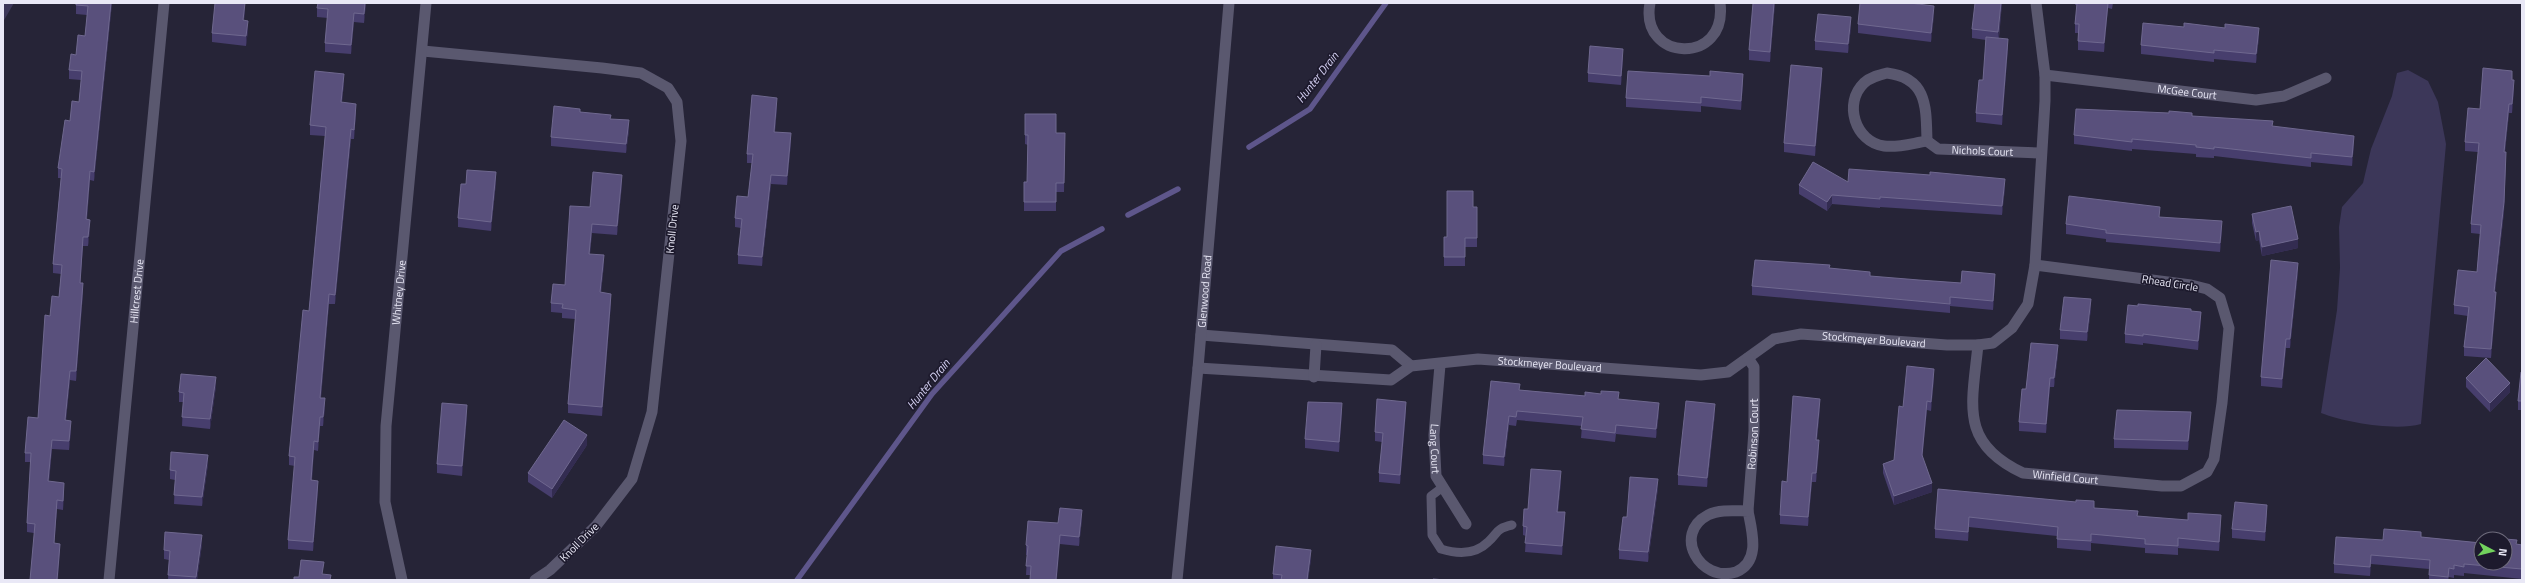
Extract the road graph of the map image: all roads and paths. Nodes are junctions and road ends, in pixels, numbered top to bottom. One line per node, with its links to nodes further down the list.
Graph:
1 (164, 3): 26 (street, Hillcrest Drive)
2 (426, 3): 7 (street, Whitney Drive)
3 (1229, 3): 13 (street, Glenwood Road)
4 (1650, 3): 5 (street)
5 (1720, 3)
6 (2036, 3): 8 (street, Stockmeyer Boulevard)
7 (423, 51): 27 (street, Whitney Drive); 28 (street, Knoll Drive)
8 (2045, 75): 9 (street, McGee Court); 11 (street, Stockmeyer Boulevard)
9 (2326, 78)
10 (1927, 141): 10 (street); 11 (street, Nichols Court)
11 (2040, 153): 12 (street, Stockmeyer Boulevard)
12 (2035, 265): 15 (street, Stockmeyer Boulevard); 21 (street, Rhead Circle)
13 (1201, 335): 14 (street); 19 (street, Glenwood Road)
14 (1316, 345): 18 (street); 20 (street)
15 (1978, 345): 16 (street, Stockmeyer Boulevard); 21 (street, Winfield Court)
16 (1748, 358): 17 (street, Stockmeyer Boulevard); 23 (street, Robinson Court)
17 (1440, 365): 18 (street, Stockmeyer Boulevard); 22 (street, Lang Court)
18 (1411, 366): 20 (street)
19 (1198, 368): 20 (street); 29 (street, Glenwood Road)
20 (1314, 377)
21 (2207, 472)
22 (1443, 487): 24 (street, Lang Court); 25 (lane)
23 (1748, 511): 23 (street, Robinson Court)
24 (1466, 524)
25 (1512, 524)
26 (109, 580)
27 (402, 580)
28 (535, 580)
29 (1177, 580)

